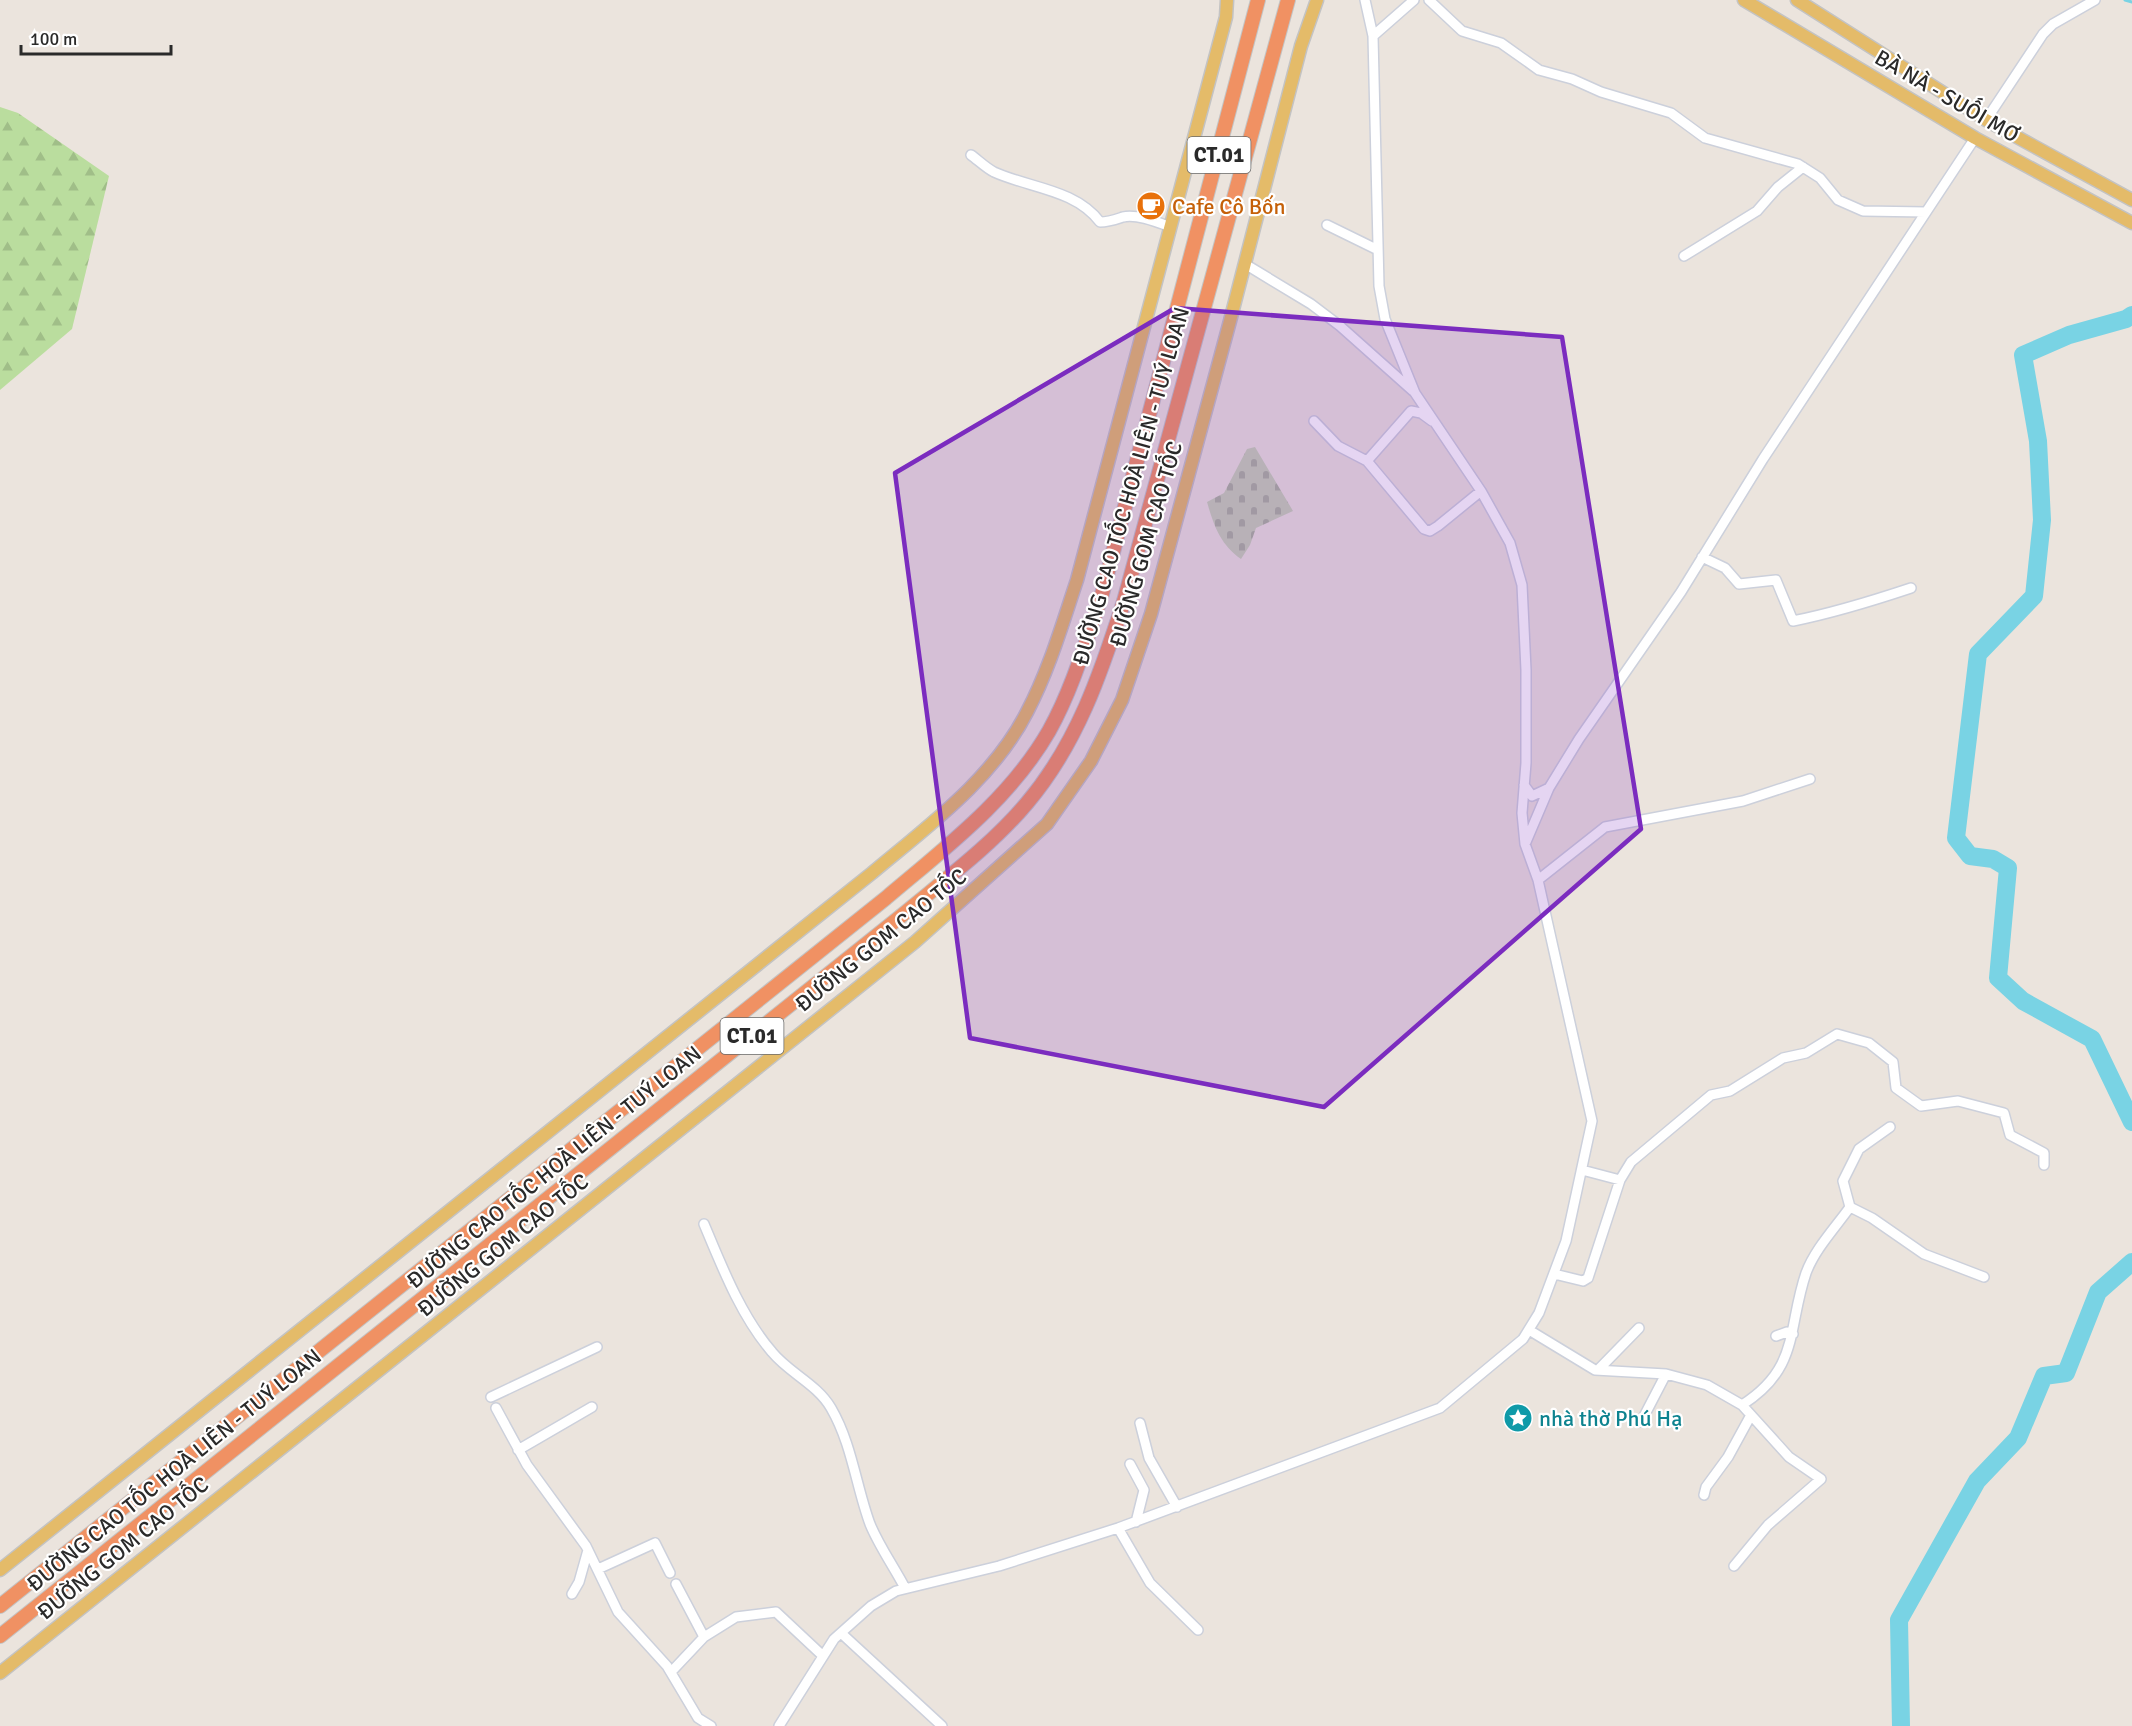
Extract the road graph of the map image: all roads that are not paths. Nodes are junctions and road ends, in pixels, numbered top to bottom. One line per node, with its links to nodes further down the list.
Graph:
1 (1227, 0): 22 (main road)
2 (1248, 0): 27 (highway)
3 (1257, 0): 27 (highway, ĐƯỜNG CAO TỐC HOÀ LIÊN - TUÝ LOAN / CT.01)
4 (1288, 0): 23 (highway, ĐƯỜNG CAO TỐC HOÀ LIÊN - TUÝ LOAN / CT.01)
5 (1296, 0): 23 (highway)
6 (1317, 0): 26 (main road, ĐƯỜNG GOM CAO TỐC)
7 (1365, 0): 13 (street)
8 (1414, 0): 13 (street)
9 (1429, 0): 17 (street)
10 (1744, 0): 15 (main road, BÀ NÀ - SUỐI MƠ)
11 (1797, 0): 14 (main road, BÀ NÀ - SUỐI MƠ)
12 (2095, 0): 14 (street)
13 (1373, 36): 24 (street)
14 (1986, 120): 15 (main road); 18 (main road, BÀ NÀ - SUỐI MƠ)
15 (1975, 138): 19 (street); 20 (main road, BÀ NÀ - SUỐI MƠ)
16 (971, 155): 22 (street)
17 (1803, 167): 19 (street); 25 (street)
18 (2132, 200)
19 (1926, 212): 33 (street)
20 (2132, 223)
21 (1327, 225): 24 (street)
22 (1171, 227): 71 (main road)
23 (1222, 239): 79 (highway, ĐƯỜNG CAO TỐC HOÀ LIÊN - TUÝ LOAN / CT.01)
24 (1376, 249): 28 (street)
25 (1684, 256)
26 (1245, 264): 28 (street); 83 (main road, ĐƯỜNG GOM CAO TỐC)
27 (1178, 310): 76 (highway, ĐƯỜNG CAO TỐC HOÀ LIÊN - TUÝ LOAN / CT.01)
28 (1415, 393): 30 (street)
29 (1314, 421): 31 (street)
30 (1438, 426): 31 (street); 32 (street)
31 (1367, 461): 32 (street)
32 (1482, 491): 36 (street)
33 (1702, 557): 34 (street); 37 (street)
34 (1911, 588)
35 (1810, 779): 39 (street)
36 (1523, 783): 37 (street); 38 (street)
37 (1549, 788): 38 (street)
38 (1525, 844): 39 (street)
39 (1538, 880): 42 (street)
40 (1890, 1127): 44 (street)
41 (2044, 1165): 43 (street)
42 (1582, 1170): 43 (street); 46 (street)
43 (1620, 1180): 46 (street)
44 (1850, 1208): 47 (street); 50 (street)
45 (704, 1224): 74 (street)
46 (1554, 1274): 49 (street)
47 (1984, 1277)
48 (1639, 1328): 53 (street)
49 (1529, 1330): 53 (street); 65 (street)
50 (1793, 1334): 51 (street); 56 (street)
51 (1776, 1336)
52 (597, 1347): 55 (street)
53 (1598, 1370): 54 (street)
54 (1666, 1374): 56 (street); 60 (street)
55 (491, 1397)
56 (1742, 1405): 59 (street)
57 (592, 1407): 62 (street)
58 (496, 1408): 62 (street)
59 (1751, 1415): 64 (street); 69 (street)
60 (1641, 1422)
61 (1140, 1423): 65 (street)
62 (518, 1450): 68 (street)
63 (1130, 1464): 66 (street)
64 (1704, 1495)
65 (1177, 1507): 66 (street)
66 (1136, 1522): 67 (street)
67 (1118, 1528): 74 (street); 77 (street)
68 (588, 1551): 70 (street); 75 (street)
69 (1734, 1566)
70 (598, 1569): 72 (street); 82 (street)
71 (0, 1570)
72 (670, 1573)
73 (676, 1584): 80 (street)
74 (905, 1588): 78 (street)
75 (572, 1594)
76 (0, 1606)
77 (1198, 1630)
78 (841, 1633): 81 (street); 86 (street)
79 (0, 1636)
80 (704, 1637): 81 (street); 82 (street)
81 (823, 1656): 85 (street)
82 (671, 1672): 84 (street)
83 (0, 1673)
84 (711, 1726)
85 (779, 1726)
86 (942, 1726)

